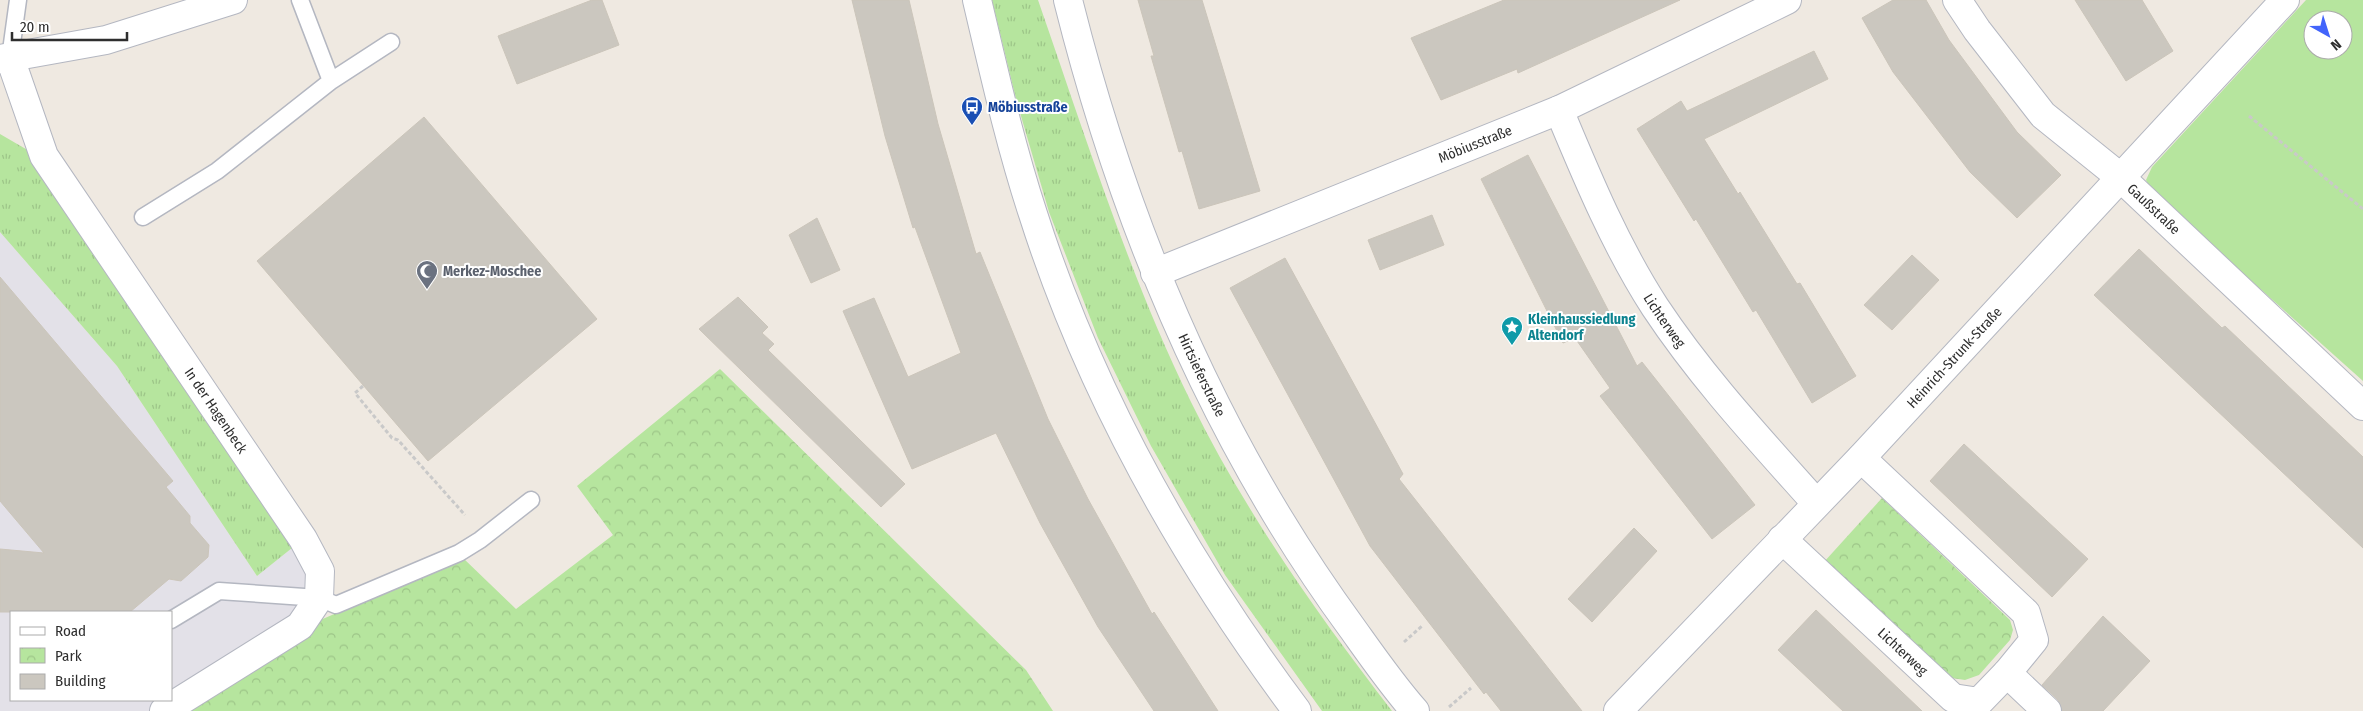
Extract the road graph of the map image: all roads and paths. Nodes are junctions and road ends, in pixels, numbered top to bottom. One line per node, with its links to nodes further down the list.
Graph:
1 (18, 0): 10 (lane)
2 (233, 0): 10 (street)
3 (300, 0): 11 (lane)
4 (977, 0): 30 (street)
5 (1068, 0): 17 (street, Hirtsieferstraße)
6 (1787, 0): 12 (street, Möbiusstraße)
7 (1957, 0): 14 (street, Gaußstraße)
8 (2278, 3): 14 (street, Heinrich-Strunk-Straße)
9 (391, 42): 11 (lane)
10 (5, 59): 25 (street, In der Hagenbeck)
11 (331, 81): 16 (lane)
12 (1559, 110): 17 (street, Möbiusstraße); 22 (street, Lichterweg)
13 (2249, 116): 15 (path)
14 (2120, 177): 19 (street, Gaußstraße); 20 (street, Heinrich-Strunk-Straße)
15 (2363, 209)
16 (143, 217)
17 (1155, 273): 31 (street, Hirtsieferstraße)
18 (363, 386): 23 (path)
19 (2363, 406)
20 (1861, 458): 22 (street, Heinrich-Strunk-Straße); 27 (street, Lichterweg)
21 (531, 500): 23 (lane)
22 (1816, 503): 24 (street, Heinrich-Strunk-Straße)
23 (485, 536): 25 (lane)
24 (1782, 539): 27 (street, Lichterweg); 33 (street, Heinrich-Strunk-Straße)
25 (319, 598): 26 (lane); 29 (street)
26 (172, 619)
27 (2007, 673): 34 (street)
28 (1471, 688): 32 (path)
29 (164, 711)
30 (1297, 711)
31 (1415, 711)
32 (1445, 711)
33 (1618, 711)
34 (2047, 711)

